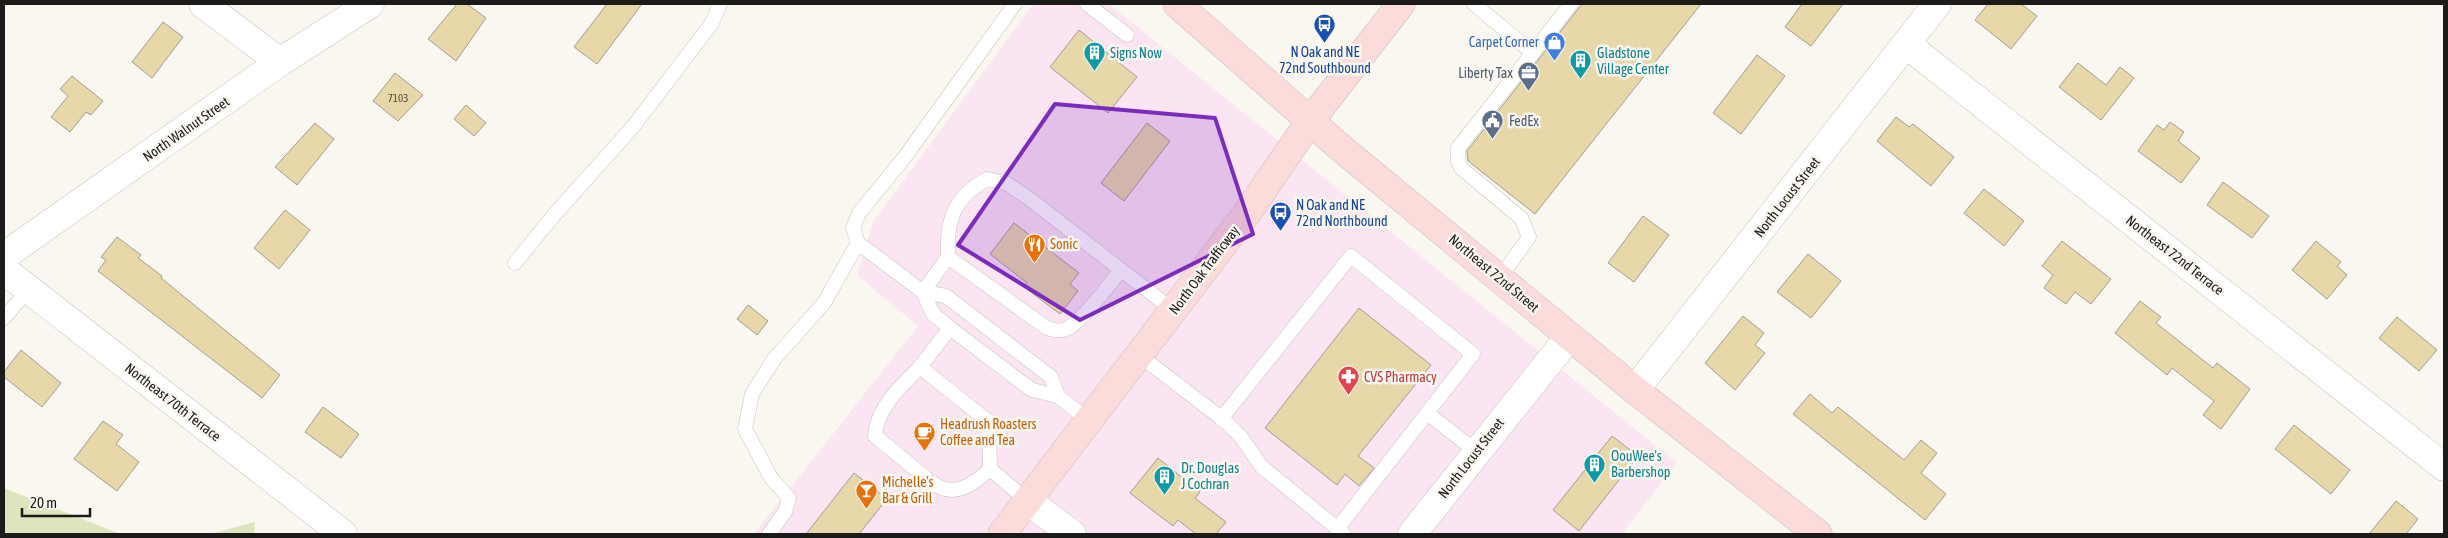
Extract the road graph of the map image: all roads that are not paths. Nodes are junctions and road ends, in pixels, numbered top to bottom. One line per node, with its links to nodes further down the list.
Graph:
1 (204, 4): 14 (street)
2 (370, 4): 14 (street, North Walnut Street)
3 (717, 4): 19 (lane)
4 (1015, 4): 16 (lane)
5 (1087, 4): 11 (lane)
6 (1177, 4): 15 (main road, Northeast 72nd Street)
7 (1401, 4): 15 (main road, North Oak Trafficway)
8 (1474, 4): 13 (lane)
9 (1571, 4): 13 (lane)
10 (1937, 4): 12 (street, North Locust Street)
11 (1128, 35)
12 (1906, 44): 31 (street, North Locust Street); 37 (street, Northeast 72nd Terrace)
13 (1533, 53): 22 (lane)
14 (280, 62): 17 (street, North Walnut Street)
15 (1310, 121): 22 (main road, Northeast 72nd Street); 25 (main road, North Oak Trafficway)
16 (858, 243): 24 (lane); 42 (lane)
17 (4, 256)
18 (948, 256): 21 (lane); 21 (lane); 24 (lane)
19 (516, 263)
20 (4, 270): 23 (street, Northeast 70th Terrace)
21 (1121, 270): 25 (lane)
22 (1500, 278): 28 (main road, Northeast 72nd Street)
23 (29, 289): 26 (lane); 41 (street, Northeast 70th Terrace)
24 (923, 292): 27 (lane); 32 (lane)
25 (1174, 310): 29 (main road, North Oak Trafficway)
26 (4, 318)
27 (950, 328): 30 (lane); 32 (lane)
28 (1569, 337): 31 (main road, Northeast 72nd Street); 36 (street, North Locust Street)
29 (1139, 356): 34 (lane); 35 (main road, North Oak Trafficway)
30 (920, 367): 38 (lane); 38 (lane)
31 (1635, 390): 46 (main road, Northeast 72nd Street)
32 (1058, 396): 35 (lane)
33 (1427, 413): 34 (lane); 36 (lane); 40 (lane)
34 (1221, 419): 40 (lane)
35 (1089, 421): 39 (main road, North Oak Trafficway)
36 (1476, 452): 45 (street, North Locust Street)
37 (2444, 467)
38 (990, 469): 39 (lane)
39 (1028, 501): 43 (main road, North Oak Trafficway); 44 (street)
40 (1340, 531)
41 (343, 534)
42 (769, 534)
43 (1002, 534)
44 (1072, 534)
45 (1412, 534)
46 (1818, 534)

